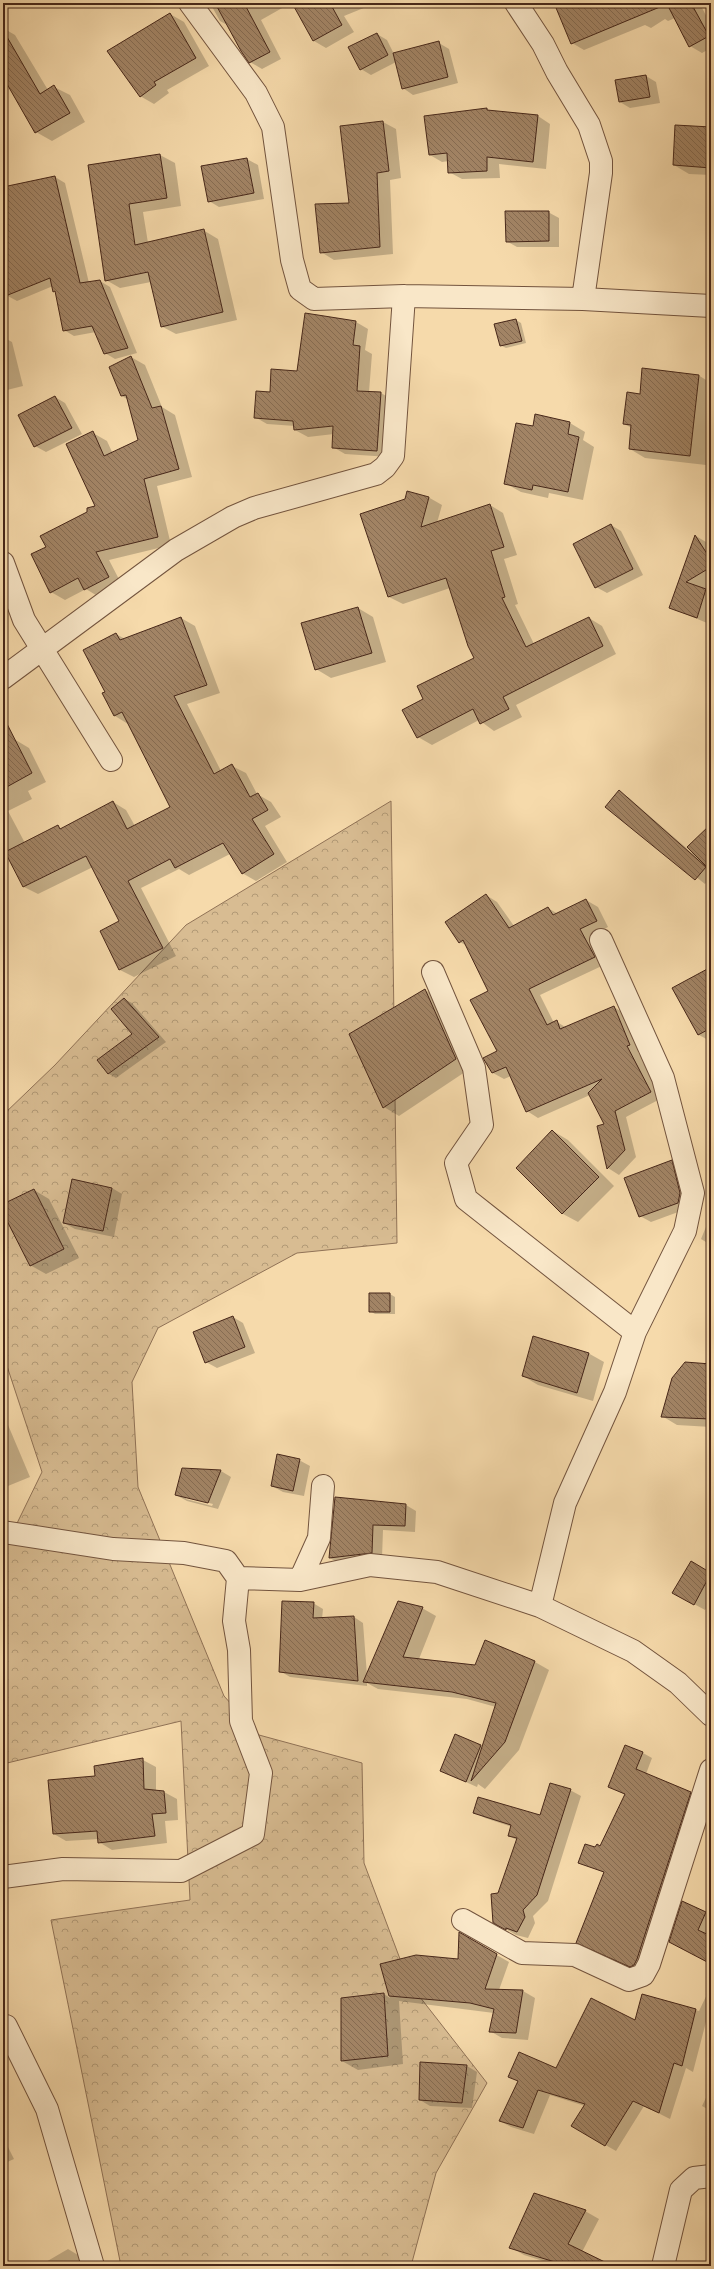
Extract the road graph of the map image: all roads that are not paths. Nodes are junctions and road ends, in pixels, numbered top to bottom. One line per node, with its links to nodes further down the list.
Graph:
1 (190, 3): 3 (street)
2 (516, 3): 4 (street)
3 (404, 296): 4 (street); 7 (street)
4 (583, 299): 5 (street)
5 (711, 306)
6 (3, 563): 7 (street)
7 (42, 650): 8 (street); 9 (street)
8 (3, 678)
9 (111, 760)
10 (601, 940): 12 (street)
11 (433, 972): 12 (street)
12 (635, 1332): 17 (street)
13 (323, 1486): 16 (street)
14 (3, 1532): 15 (street)
15 (238, 1578): 16 (street); 20 (street)
16 (300, 1580): 17 (street)
17 (540, 1606): 18 (street)
18 (711, 1715)
19 (711, 1770): 21 (street)
20 (3, 1877)
21 (463, 1920)
22 (4, 2025): 24 (street)
23 (711, 2176): 25 (street)
24 (93, 2266)
25 (663, 2266)

